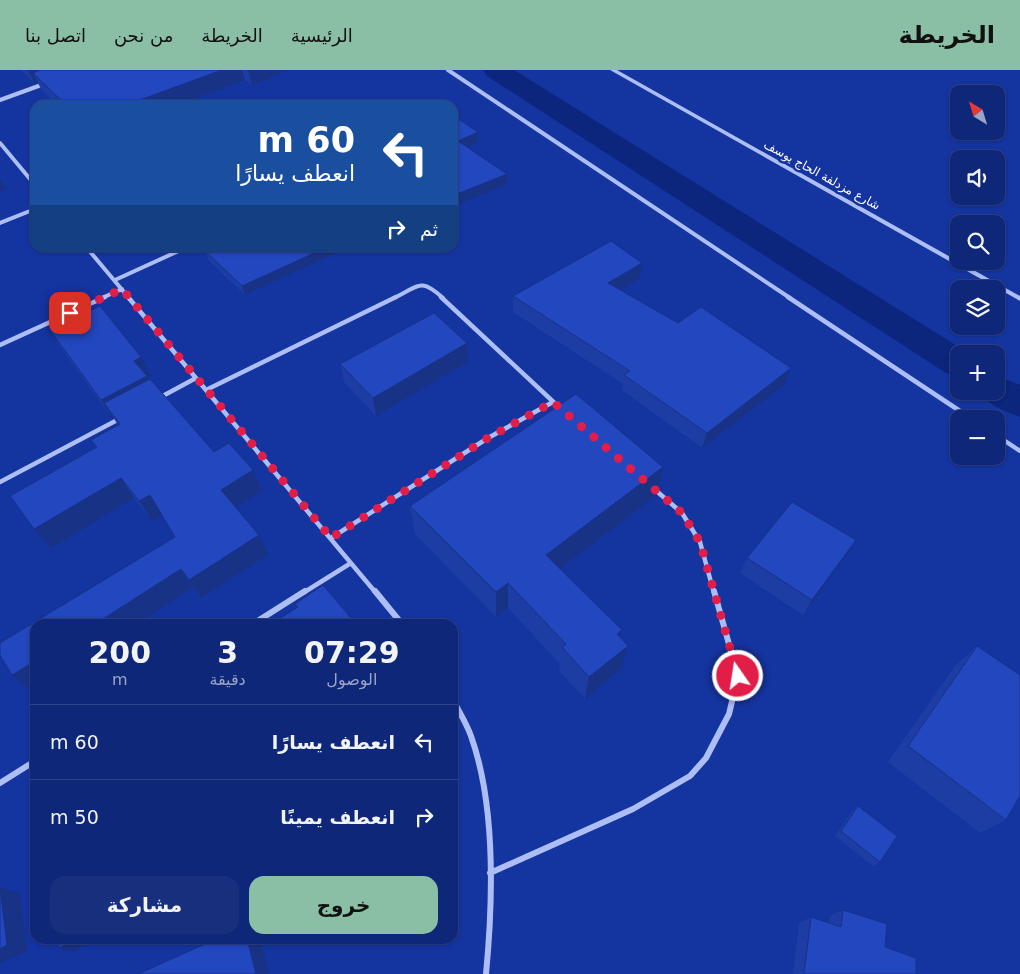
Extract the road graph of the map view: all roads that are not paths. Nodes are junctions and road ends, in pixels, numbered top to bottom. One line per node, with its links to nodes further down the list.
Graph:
1 (448, 70): 19 (street)
2 (613, 70): 13 (street, شارع مزدلفة الحاج يوسف)
3 (47, 83): 4 (street)
4 (0, 100)
5 (0, 143): 6 (street)
6 (30, 179)
7 (30, 212): 8 (street)
8 (0, 223)
9 (90, 252): 11 (street)
10 (176, 252): 11 (street)
11 (114, 280): 12 (street)
12 (122, 289): 14 (street); 15 (street)
13 (1020, 299)
14 (0, 345)
15 (196, 378): 16 (street); 17 (street)
16 (206, 390): 18 (street); 26 (street)
17 (153, 401)
18 (553, 402): 20 (street); 26 (street)
19 (958, 410)
20 (567, 414)
21 (127, 415): 24 (street)
22 (1005, 441): 23 (street)
23 (1020, 451)
24 (0, 482)
25 (646, 482): 33 (street)
26 (331, 538): 27 (street)
27 (351, 563): 28 (street); 29 (street)
28 (261, 619)
29 (398, 619)
30 (458, 710): 33 (street)
31 (30, 764): 32 (street)
32 (0, 783)
33 (490, 873): 34 (street)
34 (486, 974)

